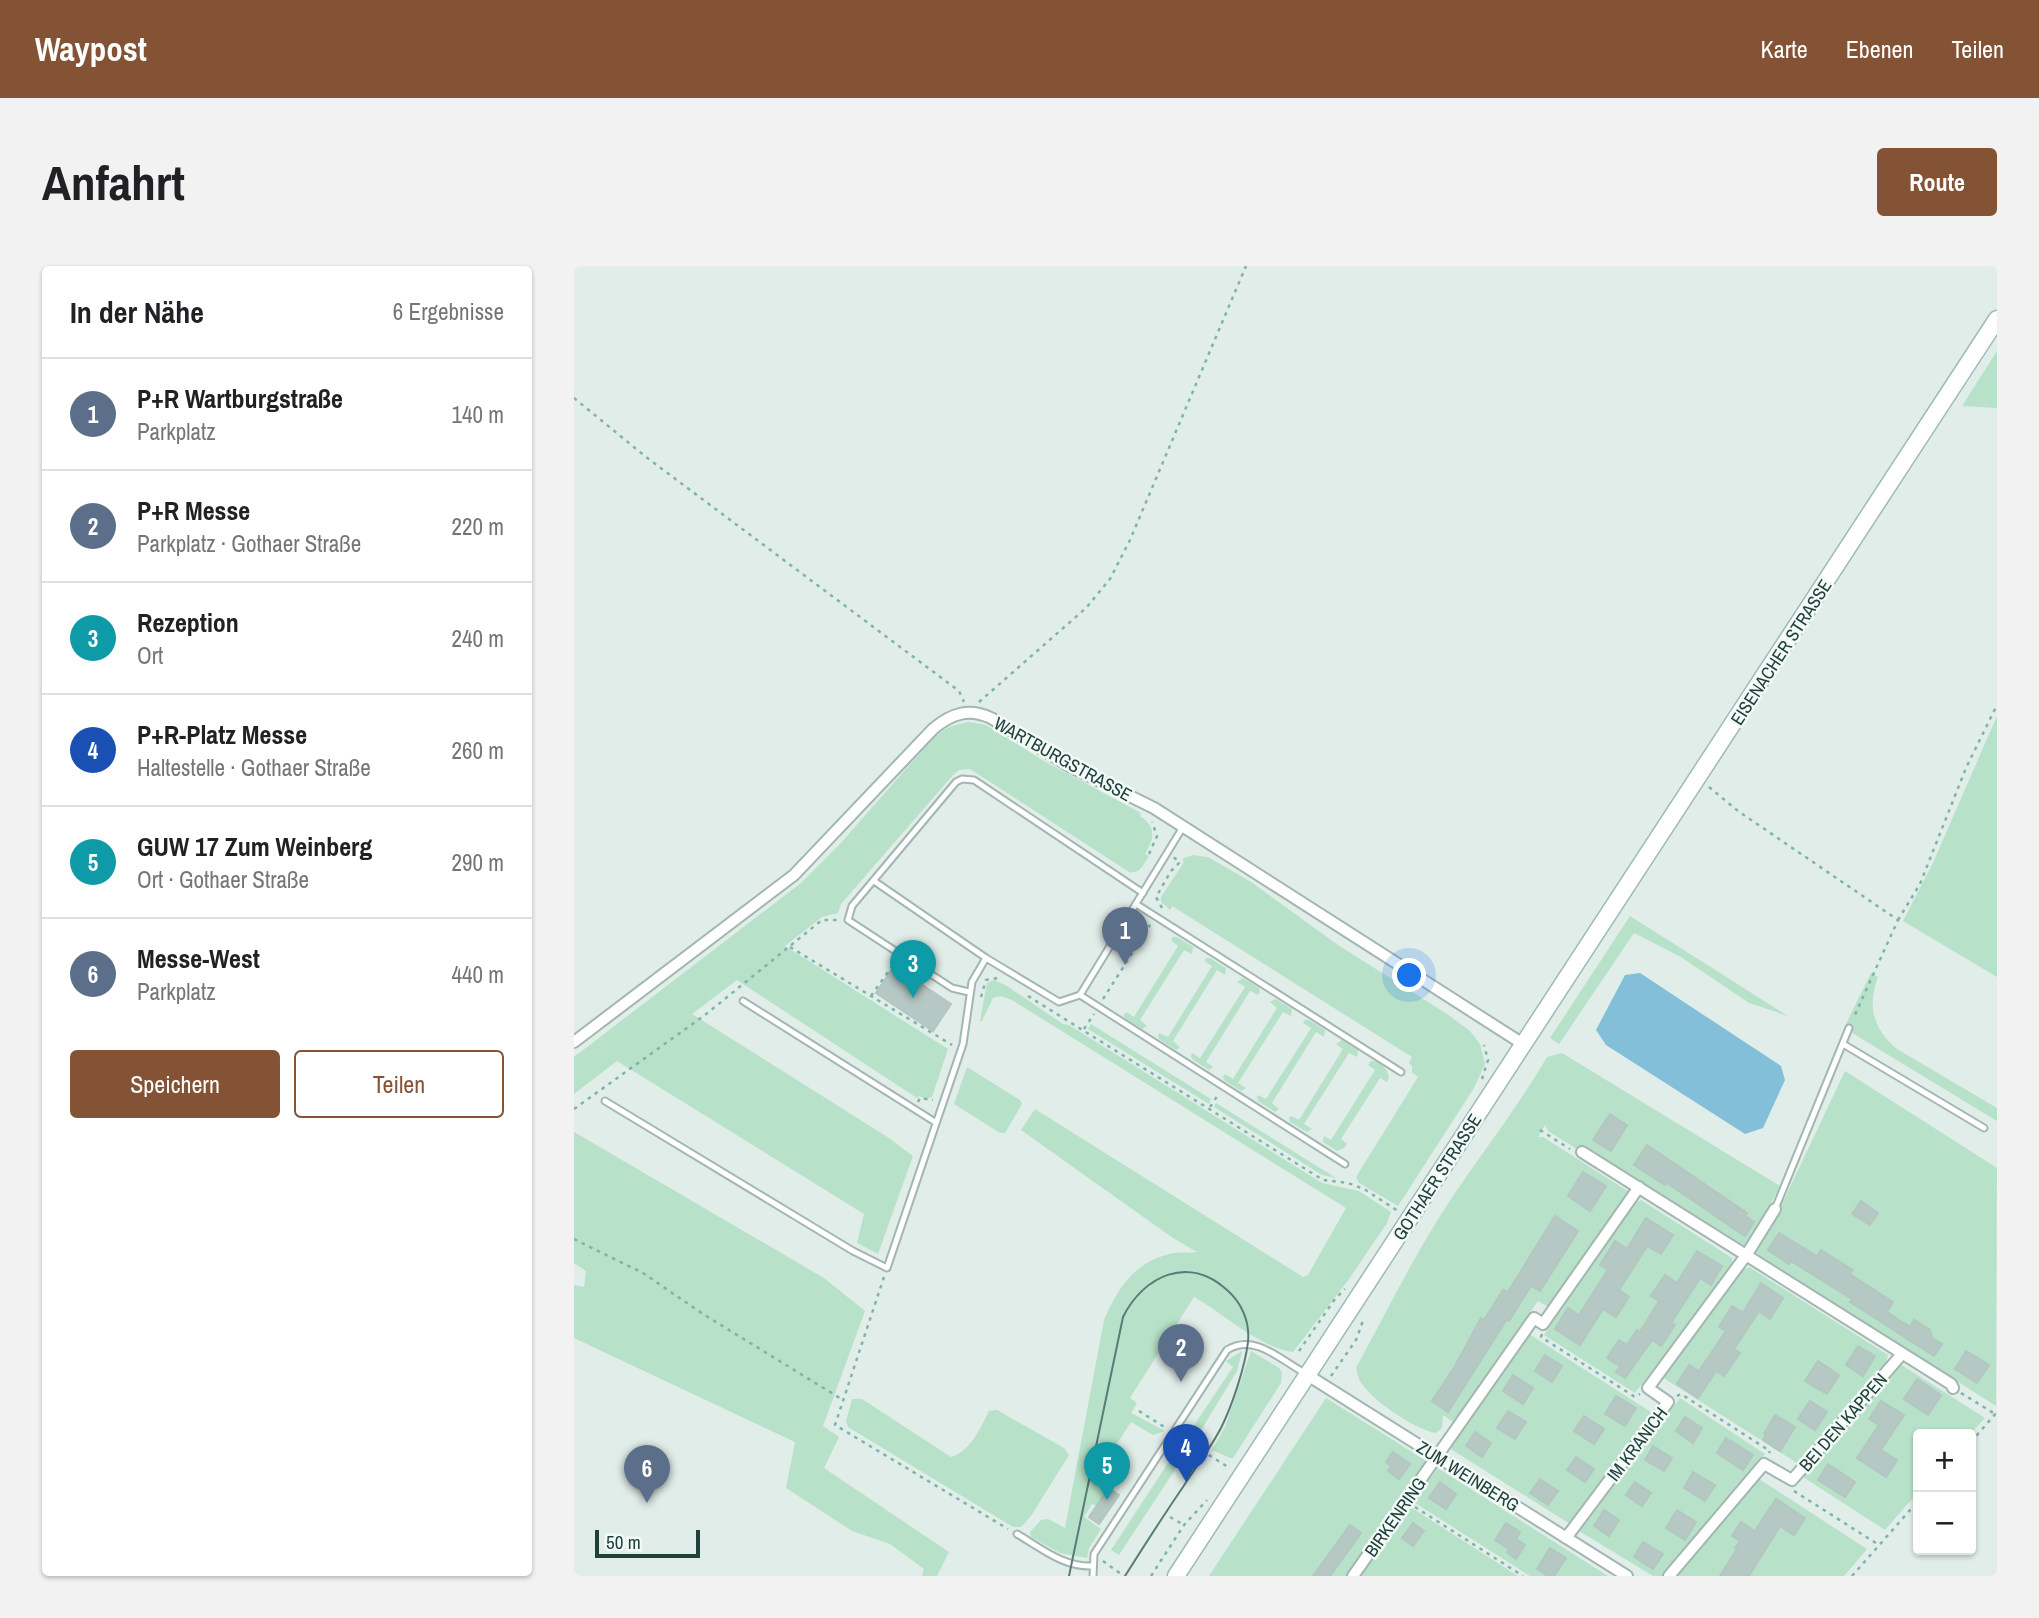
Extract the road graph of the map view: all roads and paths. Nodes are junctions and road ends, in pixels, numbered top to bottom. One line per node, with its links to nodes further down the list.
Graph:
1 (1246, 266): 5 (path)
2 (1997, 319): 6 (main road, EISENACHER STRASSE)
3 (574, 398): 5 (path)
4 (1997, 705): 16 (path)
5 (970, 712): 8 (street, WARTBURGSTRASSE); 30 (street)
6 (1698, 779): 16 (path); 31 (main road, GOTHAER STRASSE)
7 (1149, 818): 9 (path)
8 (1183, 827): 11 (lane); 31 (street, WARTBURGSTRASSE)
9 (1149, 854)
10 (874, 881): 11 (lane); 15 (lane); 19 (lane)
11 (1143, 893): 12 (lane)
12 (1136, 904): 14 (lane); 23 (lane)
13 (1161, 908): 14 (path)
14 (1156, 917): 26 (path); 34 (lane)
15 (848, 920): 17 (path); 18 (lane)
16 (1898, 920): 28 (path)
17 (790, 947): 24 (path); 39 (path)
18 (900, 954): 21 (lane); 24 (path)
19 (986, 958): 21 (lane); 23 (lane)
20 (1004, 980): 27 (path)
21 (969, 992): 27 (lane)
22 (1024, 993): 29 (path)
23 (1080, 995): 26 (lane)
24 (871, 996): 33 (path)
25 (743, 1001): 40 (lane)
26 (1098, 1007): 29 (path); 35 (lane)
27 (966, 1016): 41 (lane)
28 (1849, 1028): 32 (lane)
29 (1084, 1030): 38 (path)
30 (574, 1042)
31 (1523, 1044): 54 (main road, GOTHAER STRASSE)
32 (1843, 1044): 42 (lane); 47 (lane)
33 (953, 1046)
34 (1401, 1072)
35 (1223, 1086): 38 (path); 45 (lane)
36 (936, 1095): 40 (path)
37 (605, 1101): 51 (lane)
38 (1209, 1108): 48 (path)
39 (574, 1109)
40 (914, 1109): 41 (lane)
41 (935, 1122): 51 (lane)
42 (1984, 1128)
43 (1540, 1130): 44 (path)
44 (1582, 1152): 46 (street)
45 (1345, 1164)
46 (1639, 1187): 50 (street); 52 (street)
47 (1775, 1209): 50 (street)
48 (1398, 1211)
49 (574, 1240): 57 (path)
50 (1747, 1254): 53 (street); 55 (street, IM KRANICH)
51 (887, 1268): 57 (path)
52 (1543, 1324): 55 (path); 63 (street, BIRKENRING)
53 (1902, 1354): 56 (street); 66 (street, BEI DEN KAPPEN)
54 (1309, 1376): 61 (lane); 63 (street, ZUM WEINBERG); 78 (main road, GOTHAER STRASSE)
55 (1648, 1388): 58 (street, IM KRANICH)
56 (1953, 1388): 60 (path)
57 (844, 1400): 72 (path)
58 (1668, 1402): 64 (path); 73 (street, IM KRANICH)
59 (1139, 1411): 61 (path)
60 (1996, 1413): 62 (path)
61 (1172, 1432): 65 (path); 75 (lane)
62 (1976, 1436)
63 (1437, 1457): 68 (street, BIRKENRING); 73 (street, ZUM WEINBERG)
64 (1764, 1464): 66 (street, BEI DEN KAPPEN); 82 (street)
65 (1230, 1468)
66 (1792, 1480): 74 (path)
67 (1209, 1498): 71 (path)
68 (1407, 1501): 79 (street, BIRKENRING); 80 (path)
69 (1913, 1508): 74 (path)
70 (1170, 1517): 71 (path)
71 (1184, 1524): 77 (path)
72 (1017, 1534): 75 (lane)
73 (1566, 1538): 81 (street, ZUM WEINBERG)
74 (1880, 1545): 83 (path)
75 (1092, 1566): 76 (lane)
76 (1093, 1576)
77 (1151, 1576)
78 (1176, 1576)
79 (1353, 1576)
80 (1523, 1576)
81 (1627, 1576)
82 (1669, 1576)
83 (1852, 1576)

